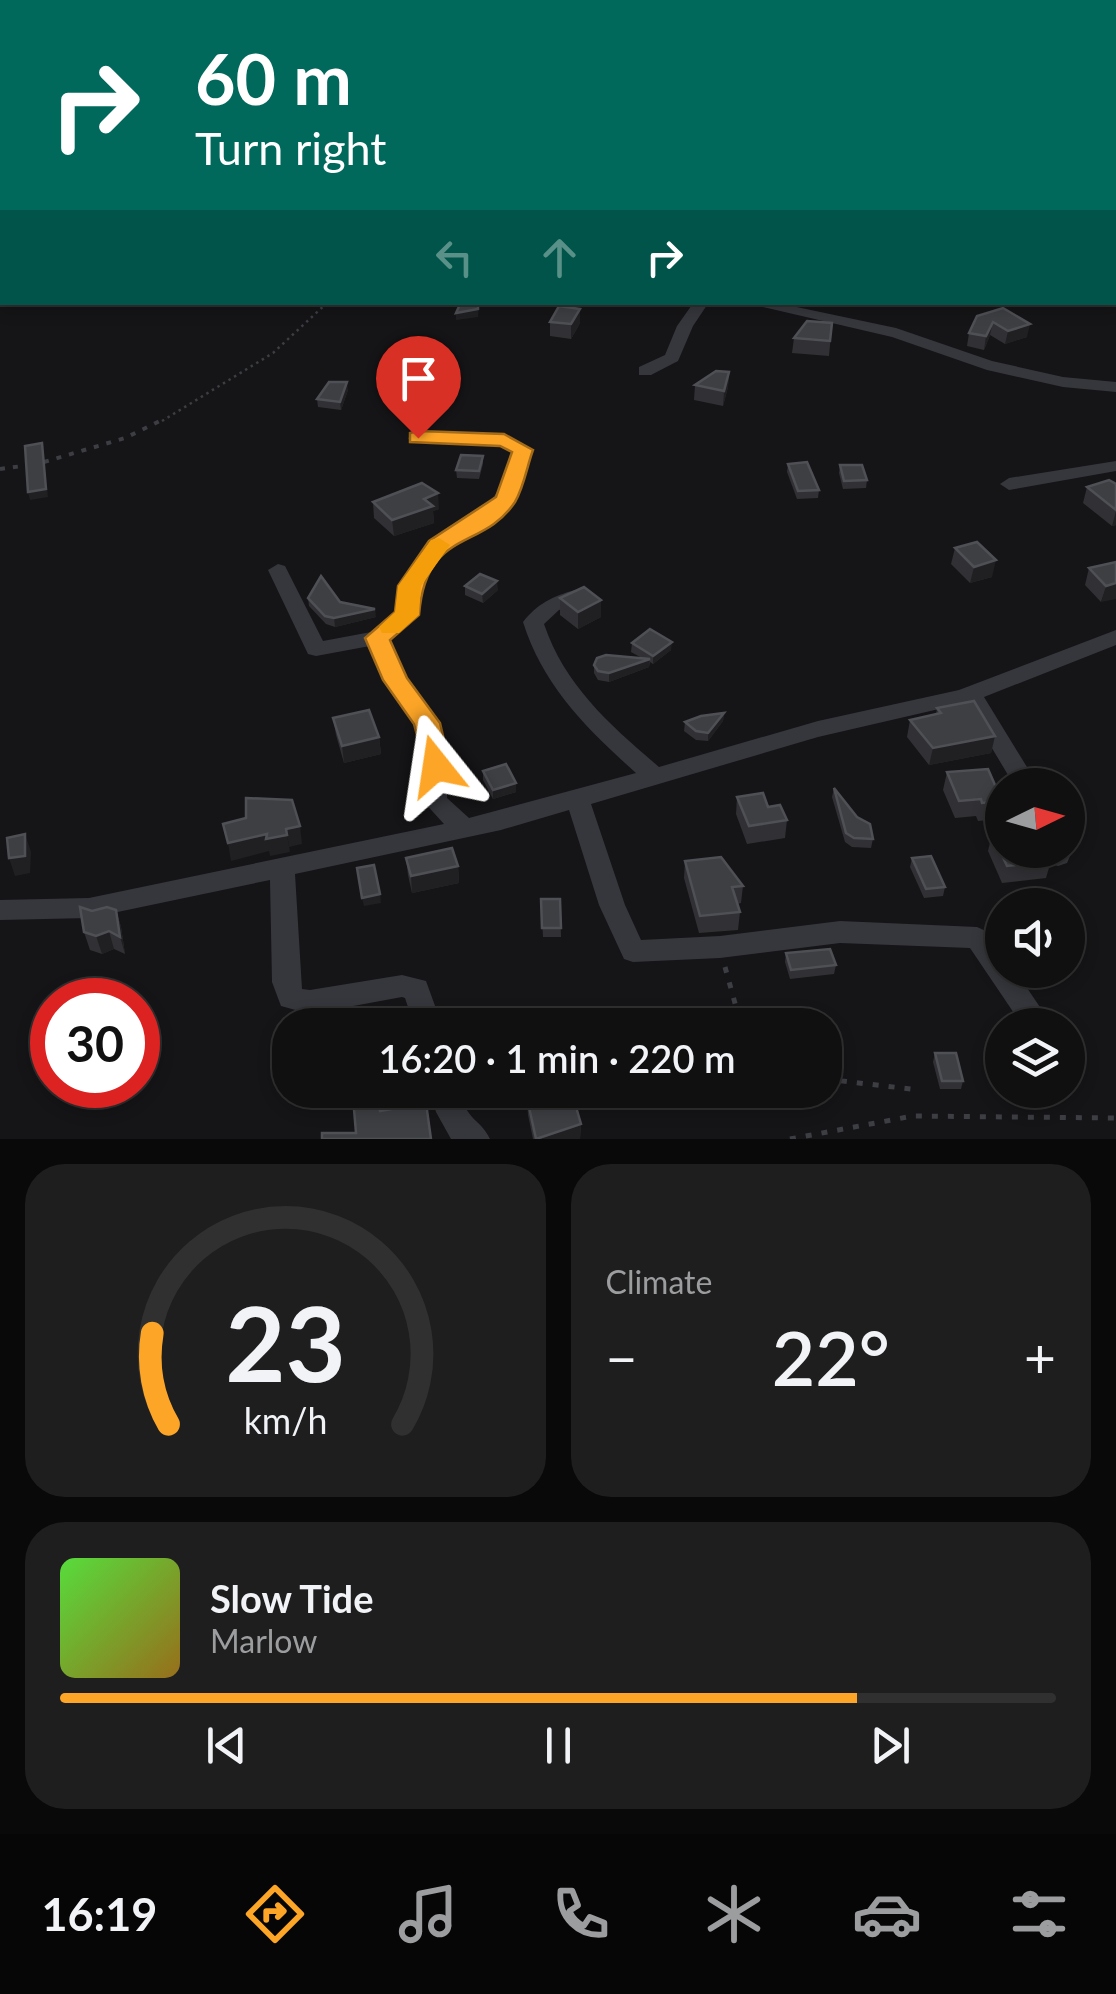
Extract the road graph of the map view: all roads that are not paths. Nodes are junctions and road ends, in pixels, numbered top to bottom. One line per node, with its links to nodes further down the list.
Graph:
1 (700, 305): 3 (street)
2 (764, 305): 4 (street)
3 (645, 370)
4 (1116, 387)
5 (418, 438): 11 (street)
6 (1116, 466): 7 (street)
7 (1009, 484)
8 (278, 570): 11 (street)
9 (574, 596): 14 (street)
10 (1116, 637): 12 (street)
11 (377, 638): 16 (street)
12 (970, 694): 13 (street); 14 (street)
13 (1016, 768)
14 (654, 777): 15 (street)
15 (577, 799): 16 (street); 20 (street)
16 (463, 827): 17 (street)
17 (282, 866): 18 (street); 19 (street)
18 (0, 910)
19 (422, 1008)
20 (1026, 1008)
21 (448, 1108): 22 (street)
22 (475, 1139)

